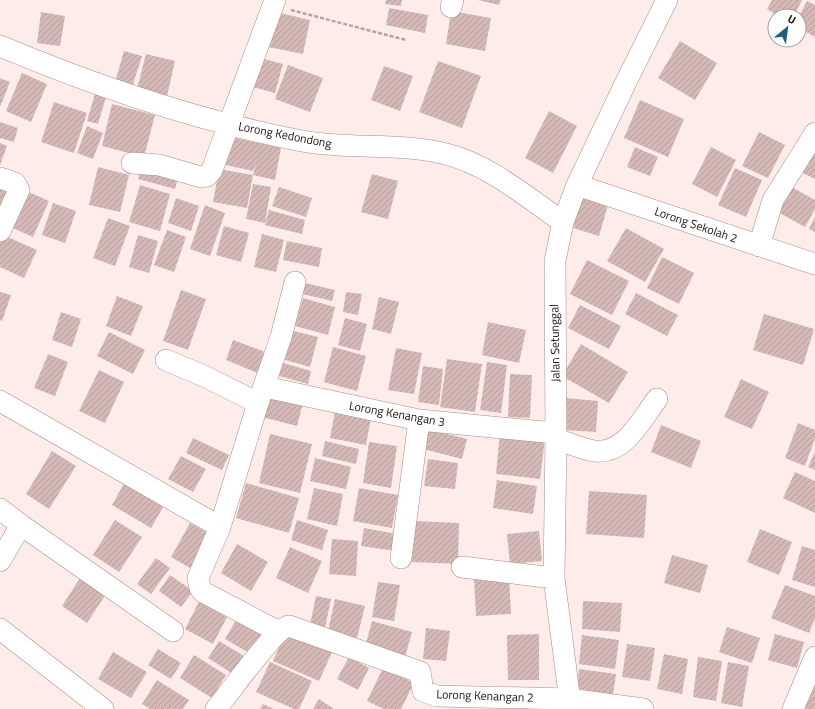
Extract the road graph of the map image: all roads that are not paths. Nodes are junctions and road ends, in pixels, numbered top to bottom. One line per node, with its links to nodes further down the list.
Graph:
1 (667, 0): 8 (street, Jalan Setunggal)
2 (274, 3): 4 (street)
3 (0, 46): 4 (street, Lorong Kedondong)
4 (230, 125): 6 (street); 9 (street, Lorong Kedondong)
5 (815, 133): 11 (street)
6 (132, 163)
7 (0, 178): 10 (street)
8 (577, 185): 9 (street, Jalan Setunggal); 11 (street, Lorong Sekolah 2)
9 (563, 222): 19 (street, Jalan Setunggal)
10 (0, 231)
11 (759, 246): 12 (street, Lorong Sekolah 2)
12 (815, 264)
13 (295, 282): 15 (street)
14 (166, 360): 15 (street, Lorong Kenangan 3)
15 (261, 395): 18 (street, Lorong Kenangan 3); 22 (street)
16 (657, 399): 19 (street, Lorong Kenangan 3)
17 (0, 401): 22 (street)
18 (419, 420): 19 (street, Lorong Kenangan 3); 23 (street)
19 (555, 436): 26 (street, Jalan Setunggal)
20 (0, 508): 21 (street)
21 (21, 525): 24 (street); 28 (street)
22 (220, 527): 29 (street)
23 (401, 558)
24 (0, 561)
25 (462, 567): 26 (street)
26 (554, 578): 31 (street, Jalan Setunggal)
27 (0, 629): 32 (street)
28 (173, 631)
29 (279, 632): 31 (street, Lorong Kenangan 2); 33 (street)
30 (815, 657): 35 (street)
31 (570, 704): 34 (street)
32 (103, 709)
33 (216, 709)
34 (643, 709)
35 (793, 709)

